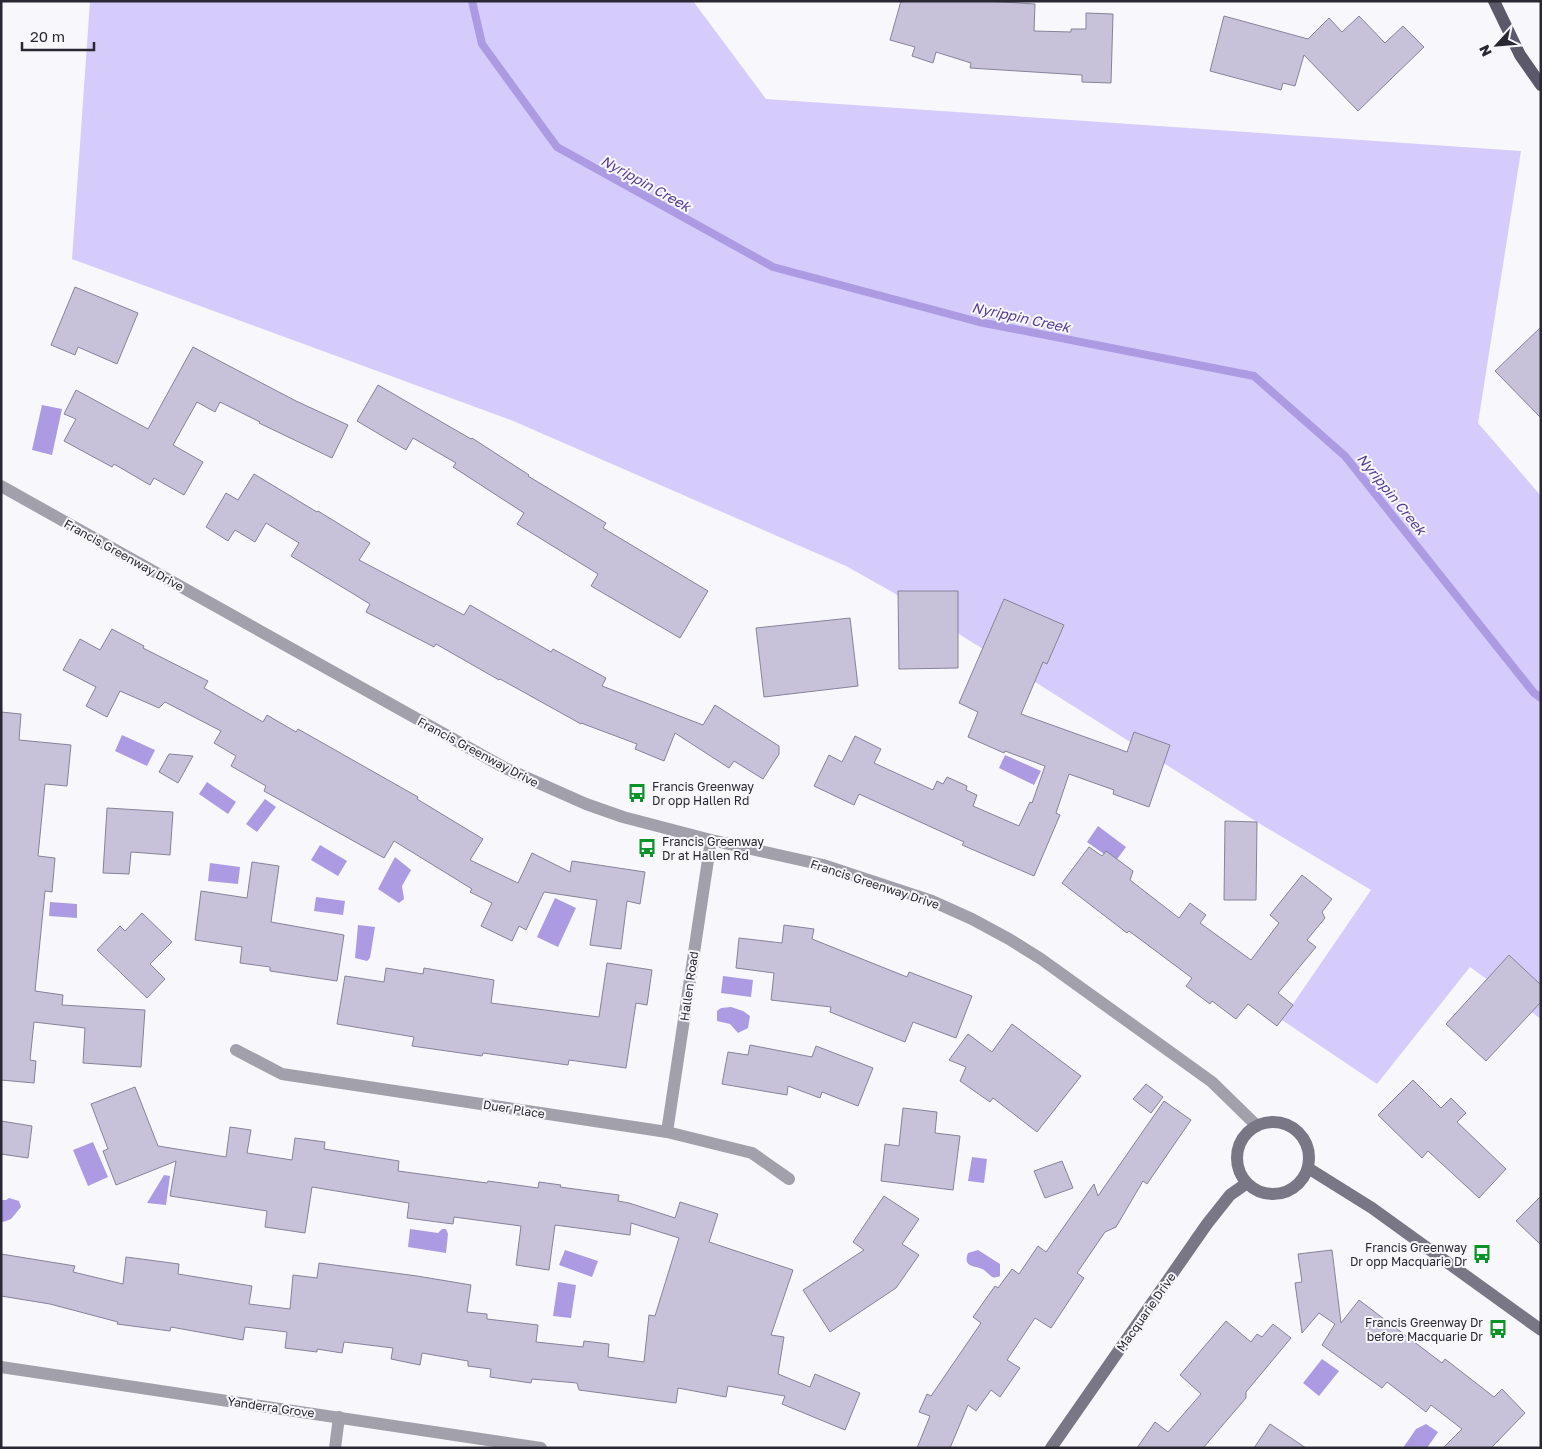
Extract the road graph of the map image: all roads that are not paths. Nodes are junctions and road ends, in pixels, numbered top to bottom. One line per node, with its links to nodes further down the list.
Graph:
1 (1494, 1): 2 (main road)
2 (1541, 85)
3 (1, 486): 4 (street, Francis Greenway Drive)
4 (711, 840): 6 (street, Francis Greenway Drive); 7 (street, Hallen Road)
5 (236, 1050): 7 (street, Duer Place)
6 (1257, 1126): 8 (main road); 10 (main road)
7 (667, 1132): 9 (street, Duer Place)
8 (1308, 1168): 10 (main road); 11 (main road)
9 (789, 1179)
10 (1247, 1183): 16 (main road, Macquarie Drive)
11 (1541, 1330)
12 (1, 1367): 13 (street, Yanderra Grove)
13 (339, 1417): 14 (street); 15 (street, Yanderra Grove)
14 (335, 1448)
15 (541, 1448)
16 (1051, 1448)

